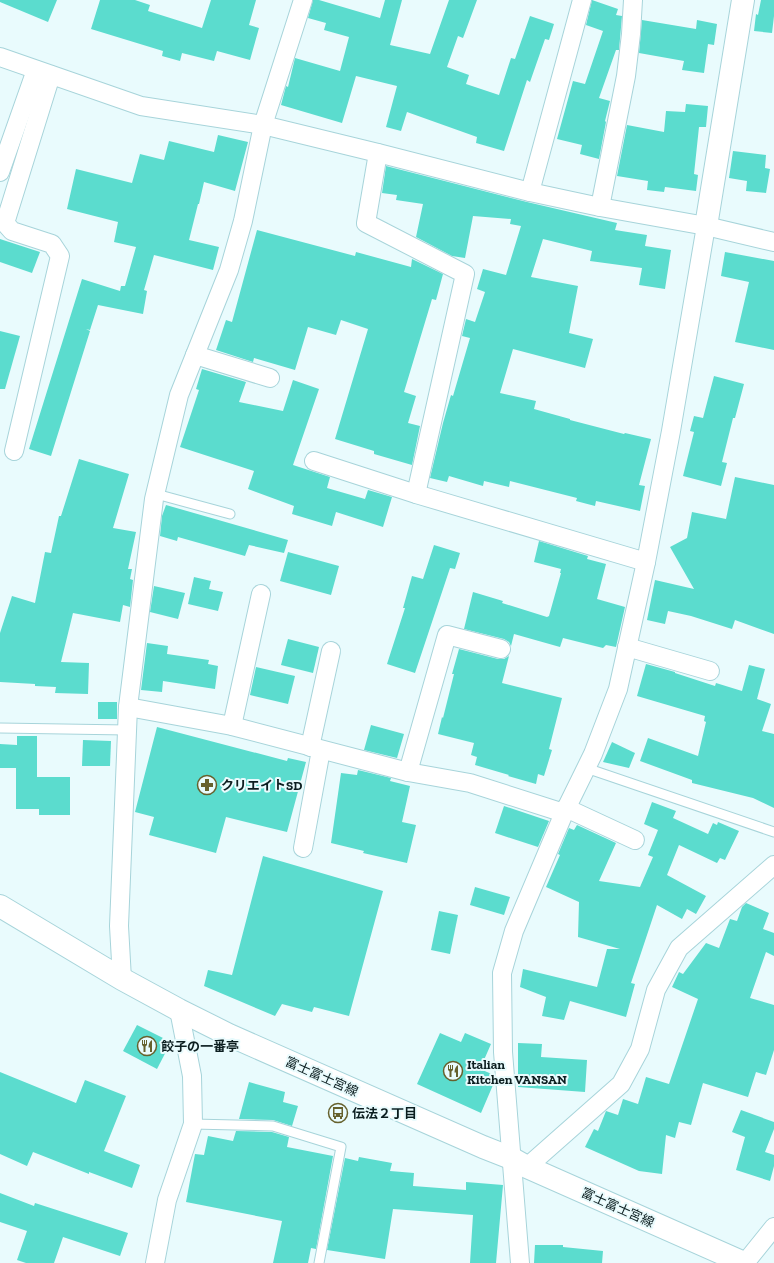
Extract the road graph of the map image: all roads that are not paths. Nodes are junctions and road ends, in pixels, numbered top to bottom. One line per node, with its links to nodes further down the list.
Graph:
1 (303, 0): 7 (street)
2 (582, 0): 10 (street)
3 (633, 0): 11 (street)
4 (743, 0): 12 (main road)
5 (0, 57): 6 (street)
6 (43, 73): 7 (street); 9 (street); 16 (street)
7 (263, 125): 8 (street); 14 (street)
8 (378, 152): 10 (street); 19 (street)
9 (0, 172)
10 (530, 192): 11 (street)
11 (600, 207): 12 (street)
12 (706, 226): 13 (street); 21 (street)
13 (774, 242)
14 (195, 355): 15 (street); 18 (street)
15 (270, 378)
16 (14, 451)
17 (314, 461): 19 (street)
18 (156, 494): 20 (lane); 27 (street)
19 (416, 494): 21 (street)
20 (230, 514)
21 (646, 562): 23 (street)
22 (261, 594): 28 (street)
23 (627, 647): 26 (street); 32 (street)
24 (501, 649): 33 (street)
25 (331, 651): 31 (street)
26 (710, 671)
27 (128, 707): 28 (street); 30 (street)
28 (232, 726): 31 (street)
29 (0, 728): 30 (lane)
30 (127, 730): 40 (street)
31 (316, 748): 33 (street); 37 (street)
32 (586, 768): 34 (street); 35 (lane)
33 (408, 772): 34 (street)
34 (565, 811): 36 (street); 43 (street)
35 (774, 832)
36 (635, 840)
37 (303, 848)
38 (770, 873): 43 (street)
39 (0, 906): 40 (main road, 富士富士宮線)
40 (122, 979): 41 (main road, 富士富士宮線)
41 (179, 1010): 42 (street); 43 (main road, 富士富士宮線)
42 (193, 1124): 45 (street); 46 (lane)
43 (519, 1162): 47 (street); 48 (main road, 富士富士宮線)
44 (774, 1228): 48 (street)
45 (155, 1263)
46 (319, 1263)
47 (520, 1263)
48 (744, 1263)

